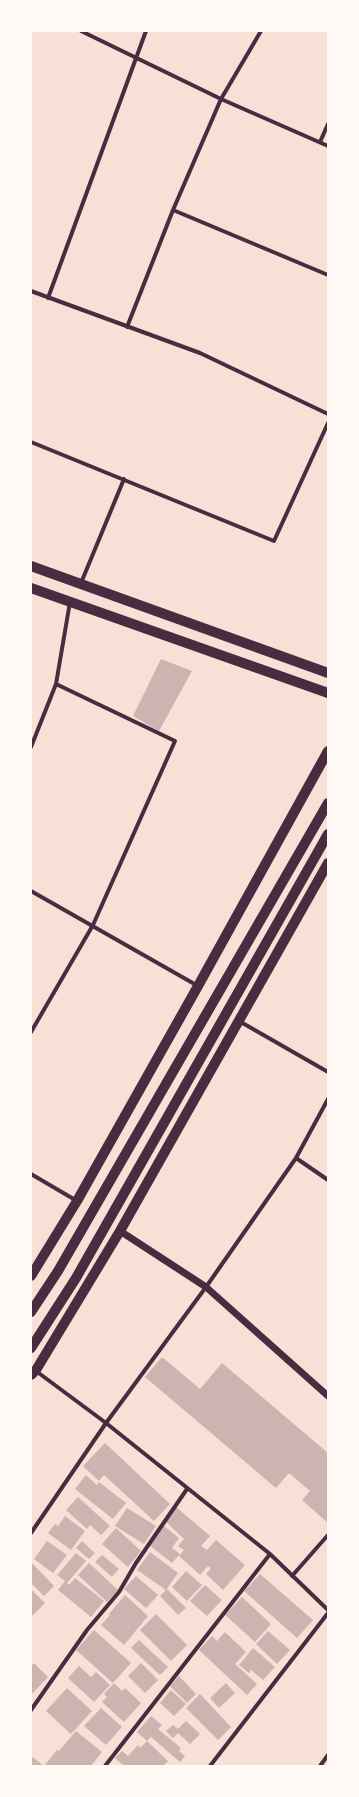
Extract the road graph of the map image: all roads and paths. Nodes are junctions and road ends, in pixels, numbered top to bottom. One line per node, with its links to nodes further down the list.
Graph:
1 (81, 31): 4 (street)
2 (146, 31): 4 (street)
3 (261, 31): 5 (street)
4 (136, 58): 5 (street); 12 (street)
5 (221, 99): 7 (street); 9 (street)
6 (328, 124): 7 (street)
7 (320, 142): 8 (street)
8 (328, 146)
9 (173, 210): 10 (street); 13 (street)
10 (328, 275)
11 (31, 291): 12 (street)
12 (48, 298): 13 (street)
13 (127, 327): 14 (street)
14 (328, 414)
15 (328, 423): 17 (street)
16 (31, 442): 17 (street)
17 (124, 479): 19 (street)
18 (31, 566): 19 (main road)
19 (80, 584): 22 (main road)
20 (31, 588): 21 (main road)
21 (70, 602): 23 (street); 24 (main road)
22 (328, 673)
23 (56, 684): 25 (street); 32 (street)
24 (327, 694)
25 (31, 747)
26 (328, 751): 33 (main road)
27 (328, 803): 45 (main road)
28 (328, 834): 46 (main road)
29 (328, 863): 30 (main road)
30 (325, 876): 34 (main road)
31 (31, 891): 32 (street)
32 (93, 925): 33 (street); 35 (street)
33 (198, 986): 41 (main road)
34 (239, 1022): 36 (street); 42 (main road)
35 (31, 1032)
36 (328, 1072)
37 (328, 1099): 38 (street)
38 (296, 1158): 40 (street); 44 (street)
39 (31, 1174): 41 (street)
40 (328, 1180)
41 (77, 1201): 43 (main road)
42 (120, 1231): 44 (street); 47 (main road)
43 (31, 1276)
44 (206, 1287): 48 (street); 49 (street)
45 (31, 1312)
46 (31, 1348)
47 (33, 1373): 49 (street)
48 (328, 1396)
49 (106, 1423): 50 (street); 51 (street)
50 (187, 1489): 53 (street); 57 (street)
51 (31, 1533)
52 (328, 1535): 54 (street)
53 (270, 1554): 54 (street); 59 (street)
54 (292, 1576): 55 (street)
55 (328, 1610)
56 (328, 1613): 60 (street)
57 (31, 1710)
58 (328, 1755): 61 (street)
59 (105, 1766)
60 (210, 1766)
61 (320, 1766)

